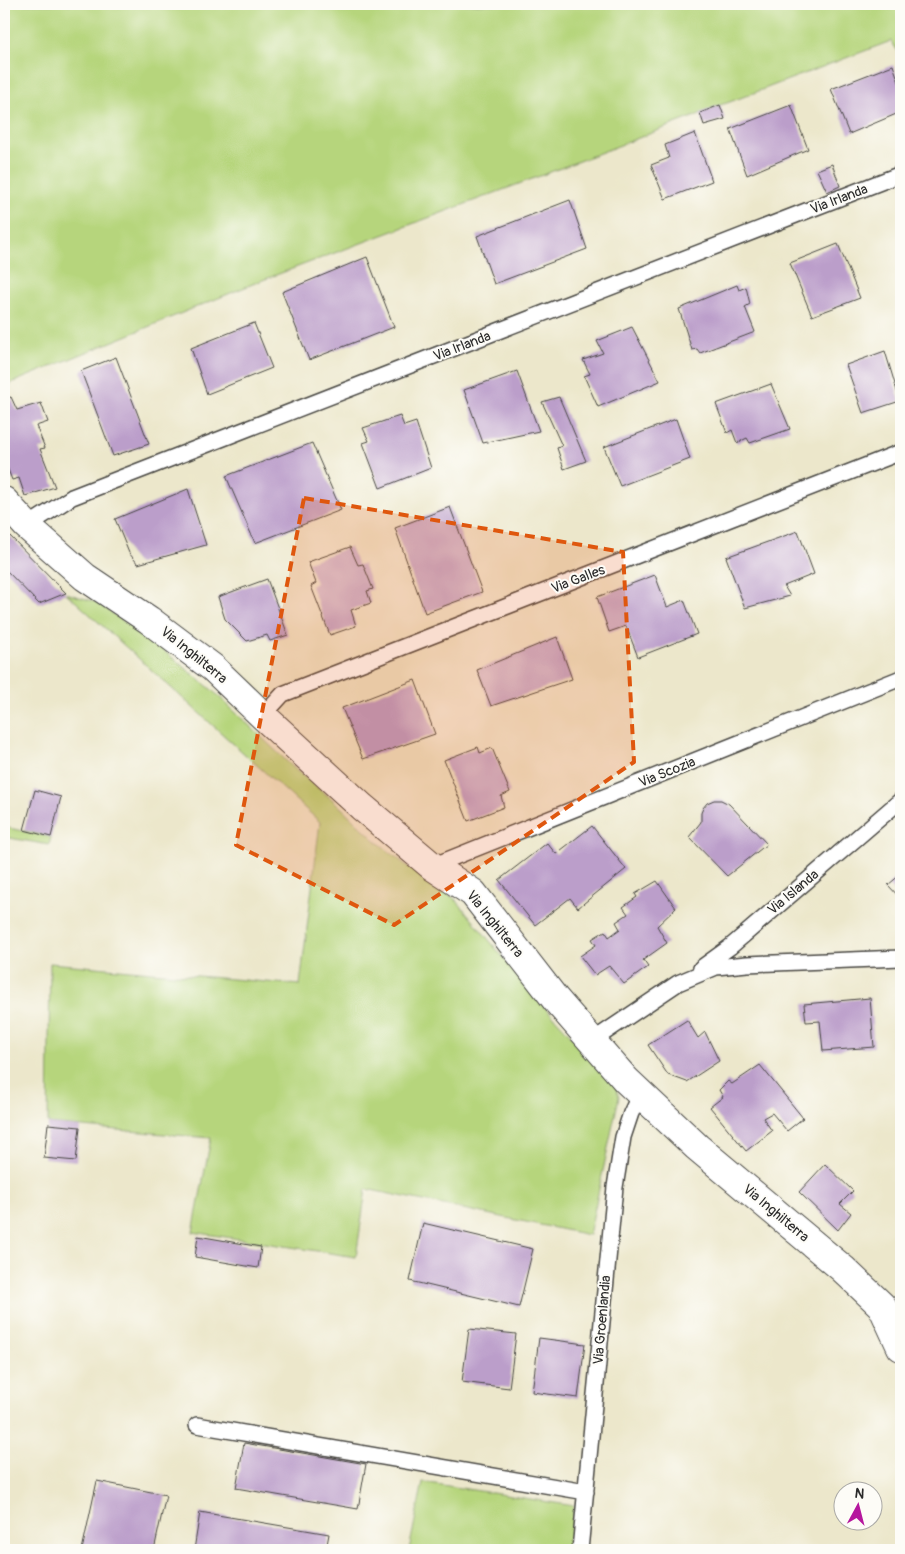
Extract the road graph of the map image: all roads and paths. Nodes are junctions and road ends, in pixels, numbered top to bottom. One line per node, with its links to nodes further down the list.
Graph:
1 (901, 174): 4 (lane, Via Irlanda)
2 (901, 452): 6 (lane, Via Galles)
3 (4, 501): 4 (street, Via Inghilterra)
4 (27, 526): 6 (street, Via Inghilterra)
5 (901, 678): 8 (lane, Via Scozia)
6 (263, 716): 8 (street, Via Inghilterra)
7 (901, 800): 10 (lane, Via Islanda)
8 (432, 866): 11 (street, Via Inghilterra)
9 (901, 958): 10 (lane, Via Islanda)
10 (683, 981): 11 (lane, Via Islanda)
11 (592, 1041): 12 (street, Via Inghilterra)
12 (640, 1094): 13 (street, Via Inghilterra); 15 (lane, Via Groenlandia)
13 (901, 1347)
14 (197, 1425): 15 (lane)
15 (586, 1492): 16 (lane, Via Groenlandia)
16 (580, 1550)

